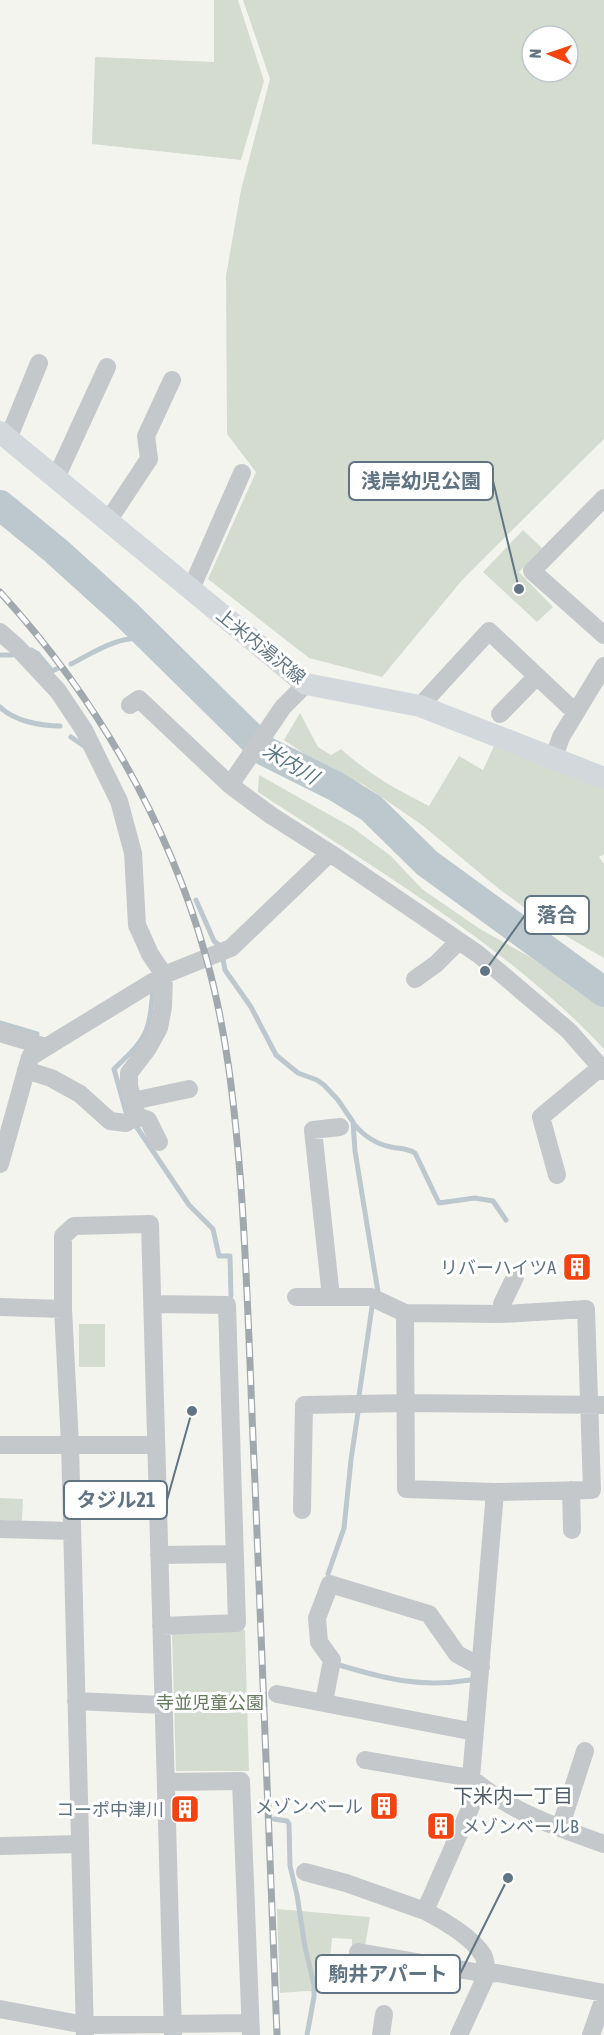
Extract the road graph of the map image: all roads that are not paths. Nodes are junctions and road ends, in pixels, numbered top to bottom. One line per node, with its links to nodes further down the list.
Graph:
1 (39, 363): 4 (street)
2 (107, 367): 6 (street)
3 (172, 380): 8 (street)
4 (4, 435): 6 (main road, 上米内湯沢線)
5 (243, 473): 9 (street)
6 (56, 478): 8 (main road, 上米内湯沢線)
7 (604, 498): 11 (street)
8 (108, 521): 9 (main road, 上米内湯沢線)
9 (191, 589): 14 (main road, 上米内湯沢線)
10 (0, 632): 24 (street)
11 (604, 635)
12 (604, 666): 17 (street)
13 (537, 676): 16 (street); 17 (street); 18 (street)
14 (306, 684): 16 (main road, 上米内湯沢線); 20 (street)
15 (130, 705): 20 (street)
16 (420, 706): 19 (main road, 上米内湯沢線)
17 (575, 712): 19 (street)
18 (500, 714)
19 (553, 760): 21 (main road, 上米内湯沢線)
20 (234, 777): 22 (street)
21 (604, 778)
22 (330, 853): 23 (street); 24 (street)
23 (459, 940): 25 (street); 28 (street)
24 (164, 975): 27 (street); 31 (street)
25 (415, 979)
26 (0, 1033): 27 (street)
27 (46, 1047): 29 (street)
28 (603, 1069): 35 (street)
29 (26, 1070): 31 (street); 34 (street)
30 (189, 1089): 31 (street)
31 (135, 1108): 33 (street)
32 (340, 1127): 38 (street)
33 (159, 1142)
34 (0, 1164)
35 (557, 1175)
36 (515, 1277): 43 (street)
37 (296, 1297): 38 (street)
38 (331, 1297): 42 (street)
39 (152, 1304): 41 (street); 48 (street); 55 (street)
40 (0, 1307): 41 (street)
41 (63, 1309): 46 (street)
42 (405, 1313): 43 (street); 44 (street)
43 (502, 1314): 45 (street)
44 (406, 1403): 45 (street); 50 (street); 51 (street)
45 (596, 1405): 49 (street)
46 (70, 1444): 47 (street); 48 (street); 54 (street)
47 (0, 1445)
48 (156, 1445): 56 (street)
49 (571, 1491): 50 (street); 53 (street)
50 (495, 1492): 58 (street)
51 (302, 1510)
52 (0, 1529): 54 (street)
53 (572, 1530)
54 (71, 1532): 60 (street)
55 (235, 1554): 56 (street); 57 (street)
56 (159, 1555): 57 (street)
57 (161, 1626): 62 (street)
58 (481, 1667): 61 (street); 63 (street)
59 (278, 1694): 61 (street)
60 (76, 1701): 62 (street); 69 (street)
61 (324, 1702): 63 (street)
62 (162, 1705): 66 (street)
63 (475, 1732): 67 (street)
64 (585, 1751): 68 (street)
65 (365, 1760): 67 (street)
66 (166, 1782): 80 (street); 81 (street)
67 (476, 1782): 68 (street); 73 (street)
68 (560, 1828): 70 (street)
69 (80, 1844): 71 (street); 82 (street)
70 (604, 1844)
71 (0, 1846)
72 (305, 1872): 73 (street)
73 (425, 1911): 75 (street)
74 (358, 1952): 75 (street)
75 (487, 1974): 76 (street); 84 (street)
76 (604, 1993)
77 (604, 1998): 85 (street)
78 (0, 2009): 82 (street)
79 (384, 2014): 83 (street)
80 (173, 2029): 81 (street); 82 (street)
81 (251, 2029)
82 (85, 2030)
83 (381, 2035)
84 (459, 2035)
85 (591, 2035)

